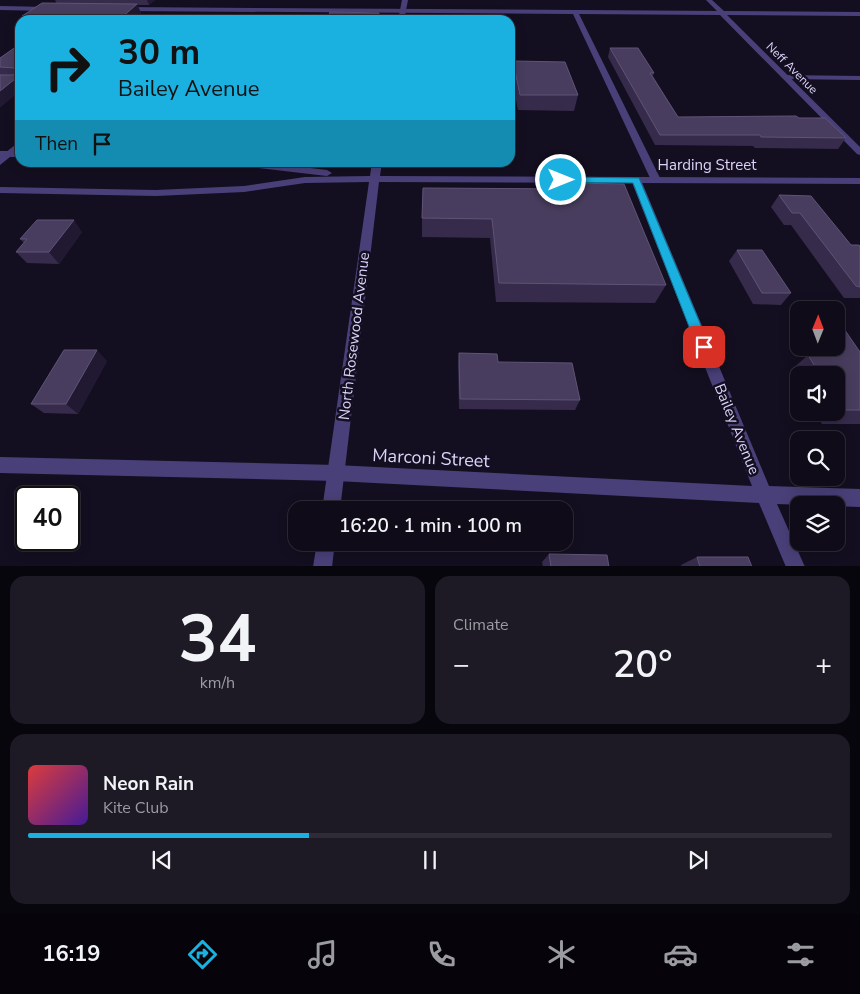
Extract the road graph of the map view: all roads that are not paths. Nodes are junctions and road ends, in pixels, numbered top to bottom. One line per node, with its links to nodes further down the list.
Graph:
1 (405, 0): 6 (street)
2 (709, 0): 8 (street, Neff Avenue)
3 (0, 8): 4 (street)
4 (60, 9)
5 (116, 9): 6 (street)
6 (403, 12): 7 (street); 10 (street)
7 (575, 12): 8 (street); 20 (street)
8 (722, 14): 9 (street); 11 (street, Neff Avenue)
9 (860, 14)
10 (402, 15)
11 (785, 77): 12 (street); 13 (street, Neff Avenue)
12 (860, 78)
13 (860, 152)
14 (5, 154): 15 (street)
15 (0, 162)
16 (274, 167): 18 (street, Harding Street)
17 (376, 167): 18 (street, North Rosewood Avenue)
18 (374, 179): 19 (street, Harding Street); 22 (street, Harding Street); 24 (street, North Rosewood Avenue)
19 (636, 180): 20 (street, Harding Street); 25 (street, Bailey Avenue)
20 (656, 180): 21 (street, Harding Street)
21 (860, 181)
22 (0, 190)
23 (0, 465): 24 (street, Marconi Street)
24 (336, 473): 25 (street, Marconi Street); 27 (street, North Rosewood Avenue)
25 (764, 495): 26 (street, Marconi Street); 30 (street, Bailey Avenue)
26 (860, 498)
27 (332, 501)
28 (324, 551): 29 (street)
29 (322, 566)
30 (796, 566)

